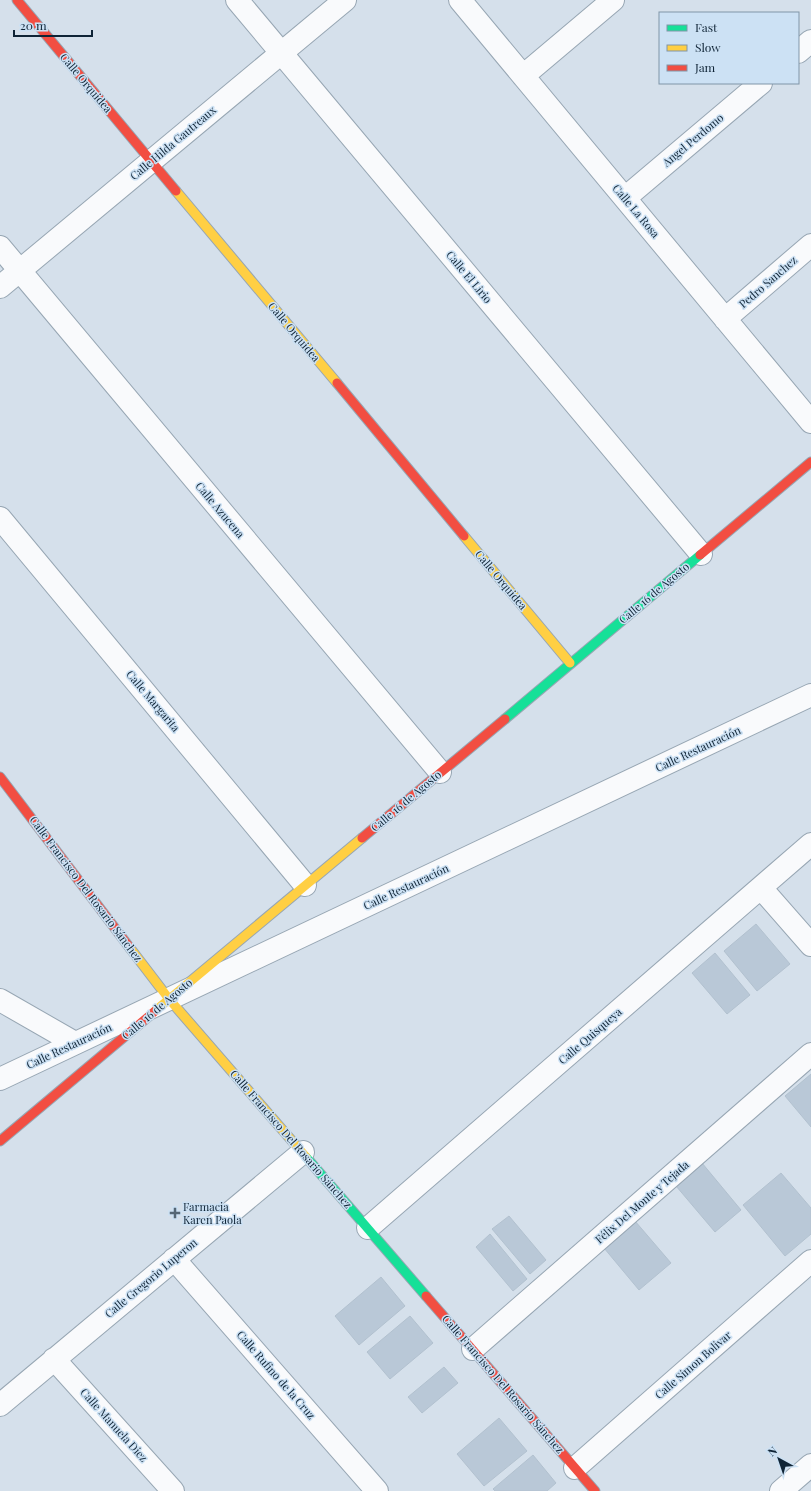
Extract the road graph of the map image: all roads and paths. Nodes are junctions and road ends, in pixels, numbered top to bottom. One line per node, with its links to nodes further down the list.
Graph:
1 (18, 0): 11 (street, Calle Orquidea)
2 (237, 0): 8 (street, Calle El Lirio)
3 (345, 0): 8 (street, Calle Hilda Gautreaux)
4 (460, 0): 9 (street, Calle La Rosa)
5 (613, 0): 9 (street)
6 (811, 41): 7 (street)
7 (799, 51)
8 (281, 53): 11 (street, Calle Hilda Gautreaux); 21 (street, Calle El Lirio)
9 (523, 76): 12 (street, Calle La Rosa)
10 (761, 84): 12 (street, Angel Perdomo)
11 (152, 161): 15 (street, Calle Hilda Gautreaux); 22 (street, Calle Orquidea)
12 (625, 198): 17 (street, Calle La Rosa)
13 (811, 244): 17 (street, Pedro Sanchez)
14 (0, 247): 15 (street, Calle Azucena)
15 (20, 270): 16 (street, Calle Hilda Gautreaux); 24 (street, Calle Azucena)
16 (0, 287)
17 (725, 318): 18 (street, Calle La Rosa)
18 (811, 422)
19 (811, 462): 21 (street, Calle 16 de Agosto)
20 (0, 518): 27 (street, Calle Margarita)
21 (701, 554): 22 (street, Calle 16 de Agosto)
22 (570, 663): 24 (street, Calle 16 de Agosto)
23 (811, 695): 30 (street, Calle Restauración)
24 (440, 772): 27 (street, Calle 16 de Agosto)
25 (0, 777): 30 (street, Calle Francisco Del Rosario Sánchez)
26 (811, 844): 28 (street, Calle Quisqueya)
27 (305, 885): 30 (street, Calle 16 de Agosto)
28 (762, 888): 29 (street); 37 (street, Calle Quisqueya)
29 (811, 946)
30 (169, 999): 32 (street, Calle Restauración); 35 (street, Calle 16 de Agosto); 36 (street, Calle Francisco Del Rosario Sánchez)
31 (0, 1000): 32 (street)
32 (75, 1043): 34 (street, Calle Restauración)
33 (811, 1054): 40 (street, Félix Del Monte y Tejada)
34 (0, 1079)
35 (0, 1141)
36 (303, 1152): 37 (street, Calle Francisco Del Rosario Sánchez); 38 (street, Calle Gregorio Luperon)
37 (368, 1228): 40 (street, Calle Francisco Del Rosario Sánchez)
38 (174, 1259): 41 (street, Calle Gregorio Luperon); 46 (street, Calle Rufino de la Cruz)
39 (811, 1262): 44 (street, Calle Simon Bolivar)
40 (473, 1350): 44 (street, Calle Francisco Del Rosario Sánchez)
41 (54, 1359): 42 (street, Calle Gregorio Luperon); 45 (street, Calle Manuela Diez)
42 (0, 1405)
43 (811, 1465): 48 (street)
44 (575, 1468): 47 (street, Calle Francisco Del Rosario Sánchez)
45 (173, 1491)
46 (377, 1491)
47 (595, 1491)
48 (781, 1491)

